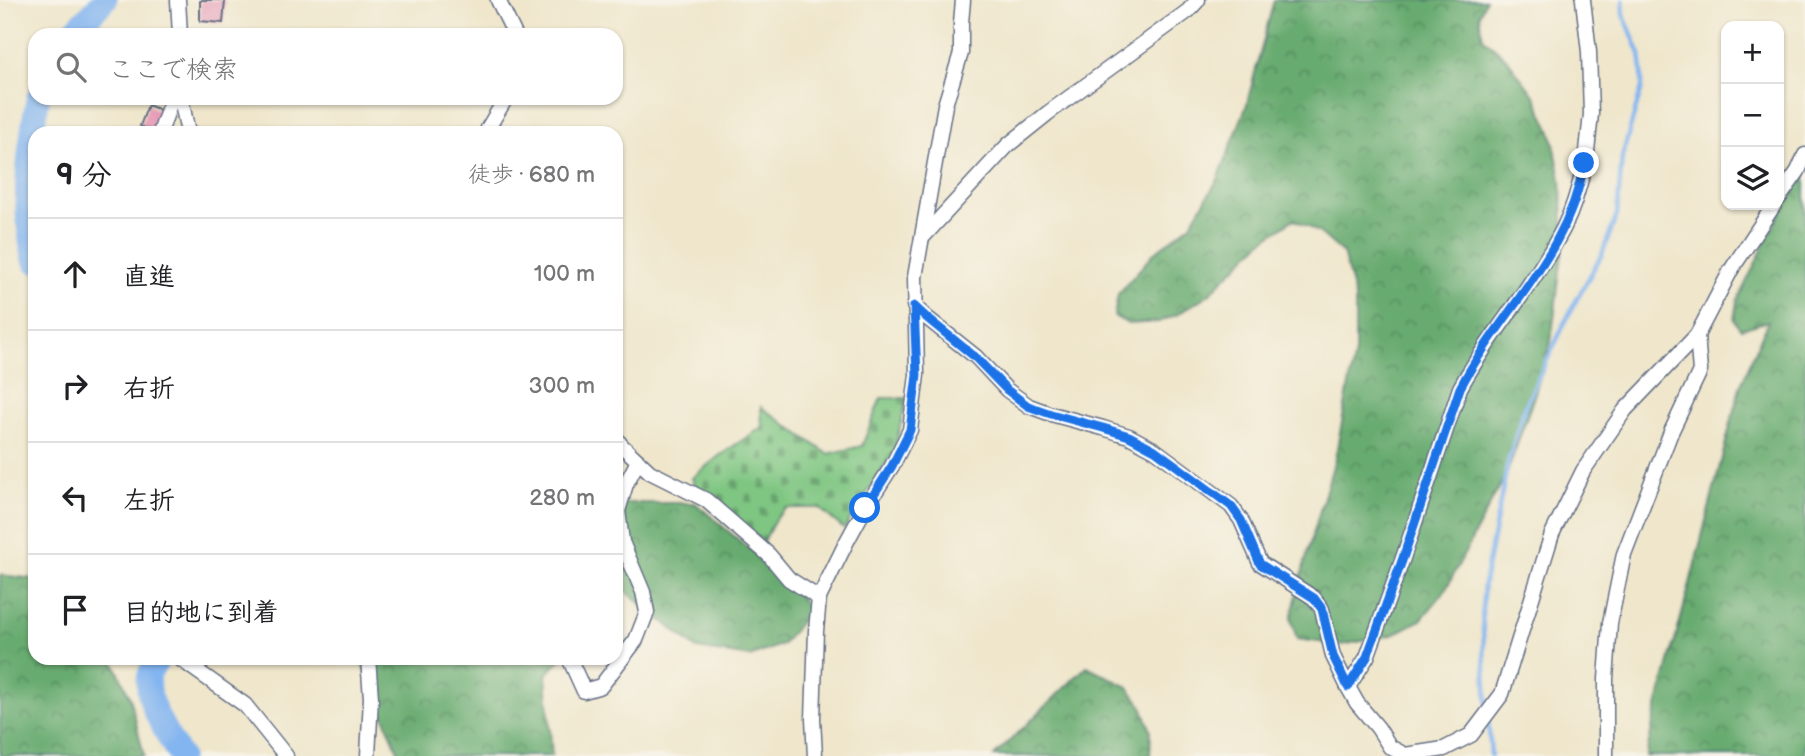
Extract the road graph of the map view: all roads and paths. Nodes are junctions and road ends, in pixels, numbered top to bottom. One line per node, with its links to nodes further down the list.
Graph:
1 (178, 0): 6 (street)
2 (498, 0): 7 (street)
3 (963, 0): 17 (street)
4 (1198, 0): 17 (street)
5 (1583, 0): 30 (street)
6 (180, 28)
7 (512, 28)
8 (170, 105): 11 (street)
9 (183, 105): 12 (street)
10 (502, 105): 13 (street)
11 (162, 126)
12 (188, 126)
13 (489, 126)
14 (1805, 155): 15 (street)
15 (1784, 191)
16 (1771, 210): 19 (street)
17 (921, 239): 18 (street)
18 (914, 306): 24 (street); 30 (street)
19 (1697, 335): 30 (street); 34 (street)
20 (623, 447): 21 (street)
21 (638, 461): 22 (street); 24 (street)
22 (623, 494)
23 (623, 544): 25 (street)
24 (819, 598): 33 (street)
25 (623, 657)
26 (188, 665): 31 (street)
27 (369, 665): 32 (street)
28 (572, 665): 29 (street)
29 (617, 665)
30 (1348, 687)
31 (286, 756)
32 (368, 756)
33 (815, 756)
34 (1606, 756)

